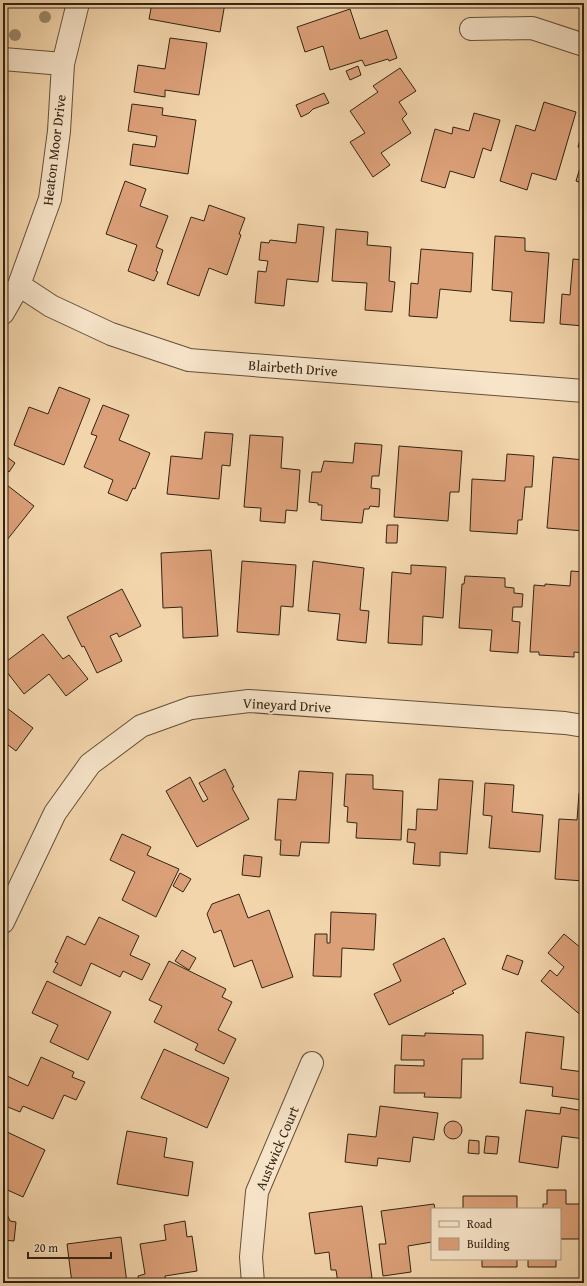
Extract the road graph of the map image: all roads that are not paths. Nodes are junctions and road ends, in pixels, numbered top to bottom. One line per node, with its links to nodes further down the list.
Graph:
1 (78, 3): 5 (street, Heaton Moor Drive)
2 (470, 29): 3 (street)
3 (584, 45)
4 (3, 59): 5 (street)
5 (63, 64): 6 (street, Heaton Moor Drive)
6 (19, 285): 7 (street, Heaton Moor Drive); 8 (street, Blairbeth Drive)
7 (3, 313)
8 (584, 391)
9 (584, 726): 10 (street, Vineyard Drive)
10 (3, 922)
11 (312, 1063): 12 (street, Austwick Court)
12 (253, 1283)

